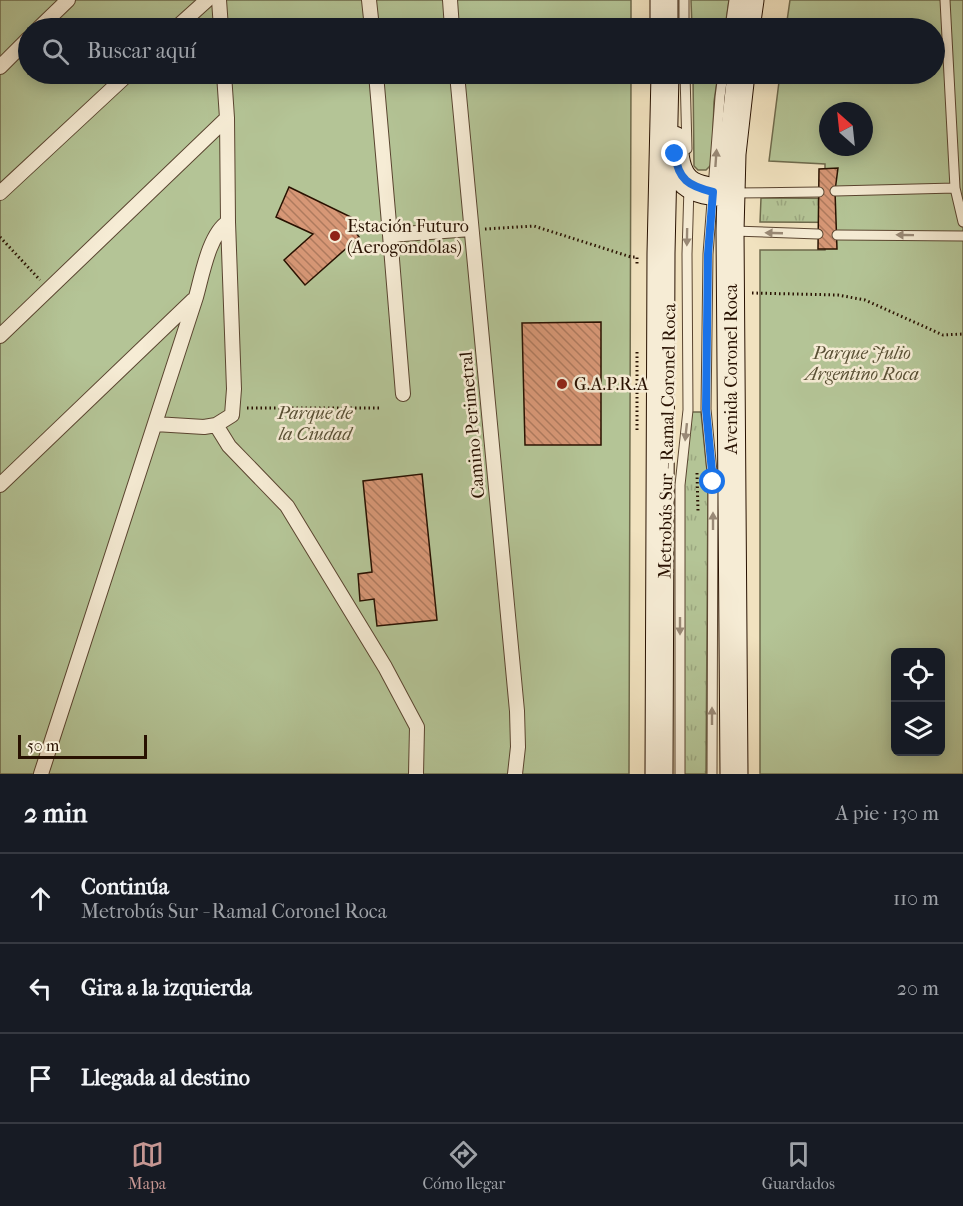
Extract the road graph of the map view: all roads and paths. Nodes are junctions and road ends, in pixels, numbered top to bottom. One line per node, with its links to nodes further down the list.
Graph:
1 (68, 0): 11 (street)
2 (207, 0): 12 (street)
3 (219, 0): 13 (street)
4 (369, 0): 14 (street)
5 (450, 0): 15 (street)
6 (664, 0): 16 (main road)
7 (684, 0): 17 (lane)
8 (734, 0): 18 (lane)
9 (750, 0): 19 (main road)
10 (945, 0): 32 (lane)
11 (49, 18)
12 (187, 18)
13 (220, 18)
14 (371, 18)
15 (451, 18)
16 (664, 18)
17 (684, 18)
18 (731, 18)
19 (747, 18)
20 (18, 49): 21 (street)
21 (0, 66)
22 (117, 84): 36 (street)
23 (225, 84): 31 (street)
24 (377, 84): 42 (street)
25 (458, 84): 39 (street, Camino Perimetral)
26 (666, 84): 61 (main road)
27 (669, 84): 33 (main road)
28 (687, 84): 33 (lane, Metrobús Sur - Ramal Coronel Roca)
29 (722, 84): 33 (lane, Metrobús Sur - Ramal Coronel Roca, one-way to 29)
30 (740, 84): 33 (main road, Avenida Coronel Roca)
31 (227, 118): 37 (street); 48 (street)
32 (956, 188): 34 (lane); 38 (lane)
33 (711, 190): 35 (lane); 40 (main road, Avenida Coronel Roca); 62 (lane, Metrobús Sur - Ramal Coronel Roca, one-way to 62); 63 (lane, Metrobús Sur - Ramal Coronel Roca, one-way to 33)
34 (836, 191)
35 (819, 192)
36 (0, 193)
37 (228, 222): 49 (street); 53 (street)
38 (963, 222)
39 (471, 229): 42 (street); 46 (path); 60 (street, Camino Perimetral)
40 (730, 231): 41 (lane, one-way to 40); 64 (main road, Avenida Coronel Roca)
41 (818, 234)
42 (390, 235): 52 (street)
43 (837, 235): 44 (lane, one-way to 43)
44 (963, 236)
45 (0, 237): 48 (path)
46 (637, 257)
47 (751, 283): 50 (path)
48 (49, 289): 51 (street)
49 (196, 297): 55 (street); 57 (street)
50 (963, 334)
51 (0, 336)
52 (403, 394)
53 (233, 408): 54 (path); 56 (street)
54 (379, 408)
55 (155, 424): 56 (street); 58 (street)
56 (216, 425): 59 (street)
57 (0, 485)
58 (41, 774)
59 (416, 774)
60 (515, 774)
61 (659, 774)
62 (680, 774)
63 (712, 774)
64 (734, 774)

